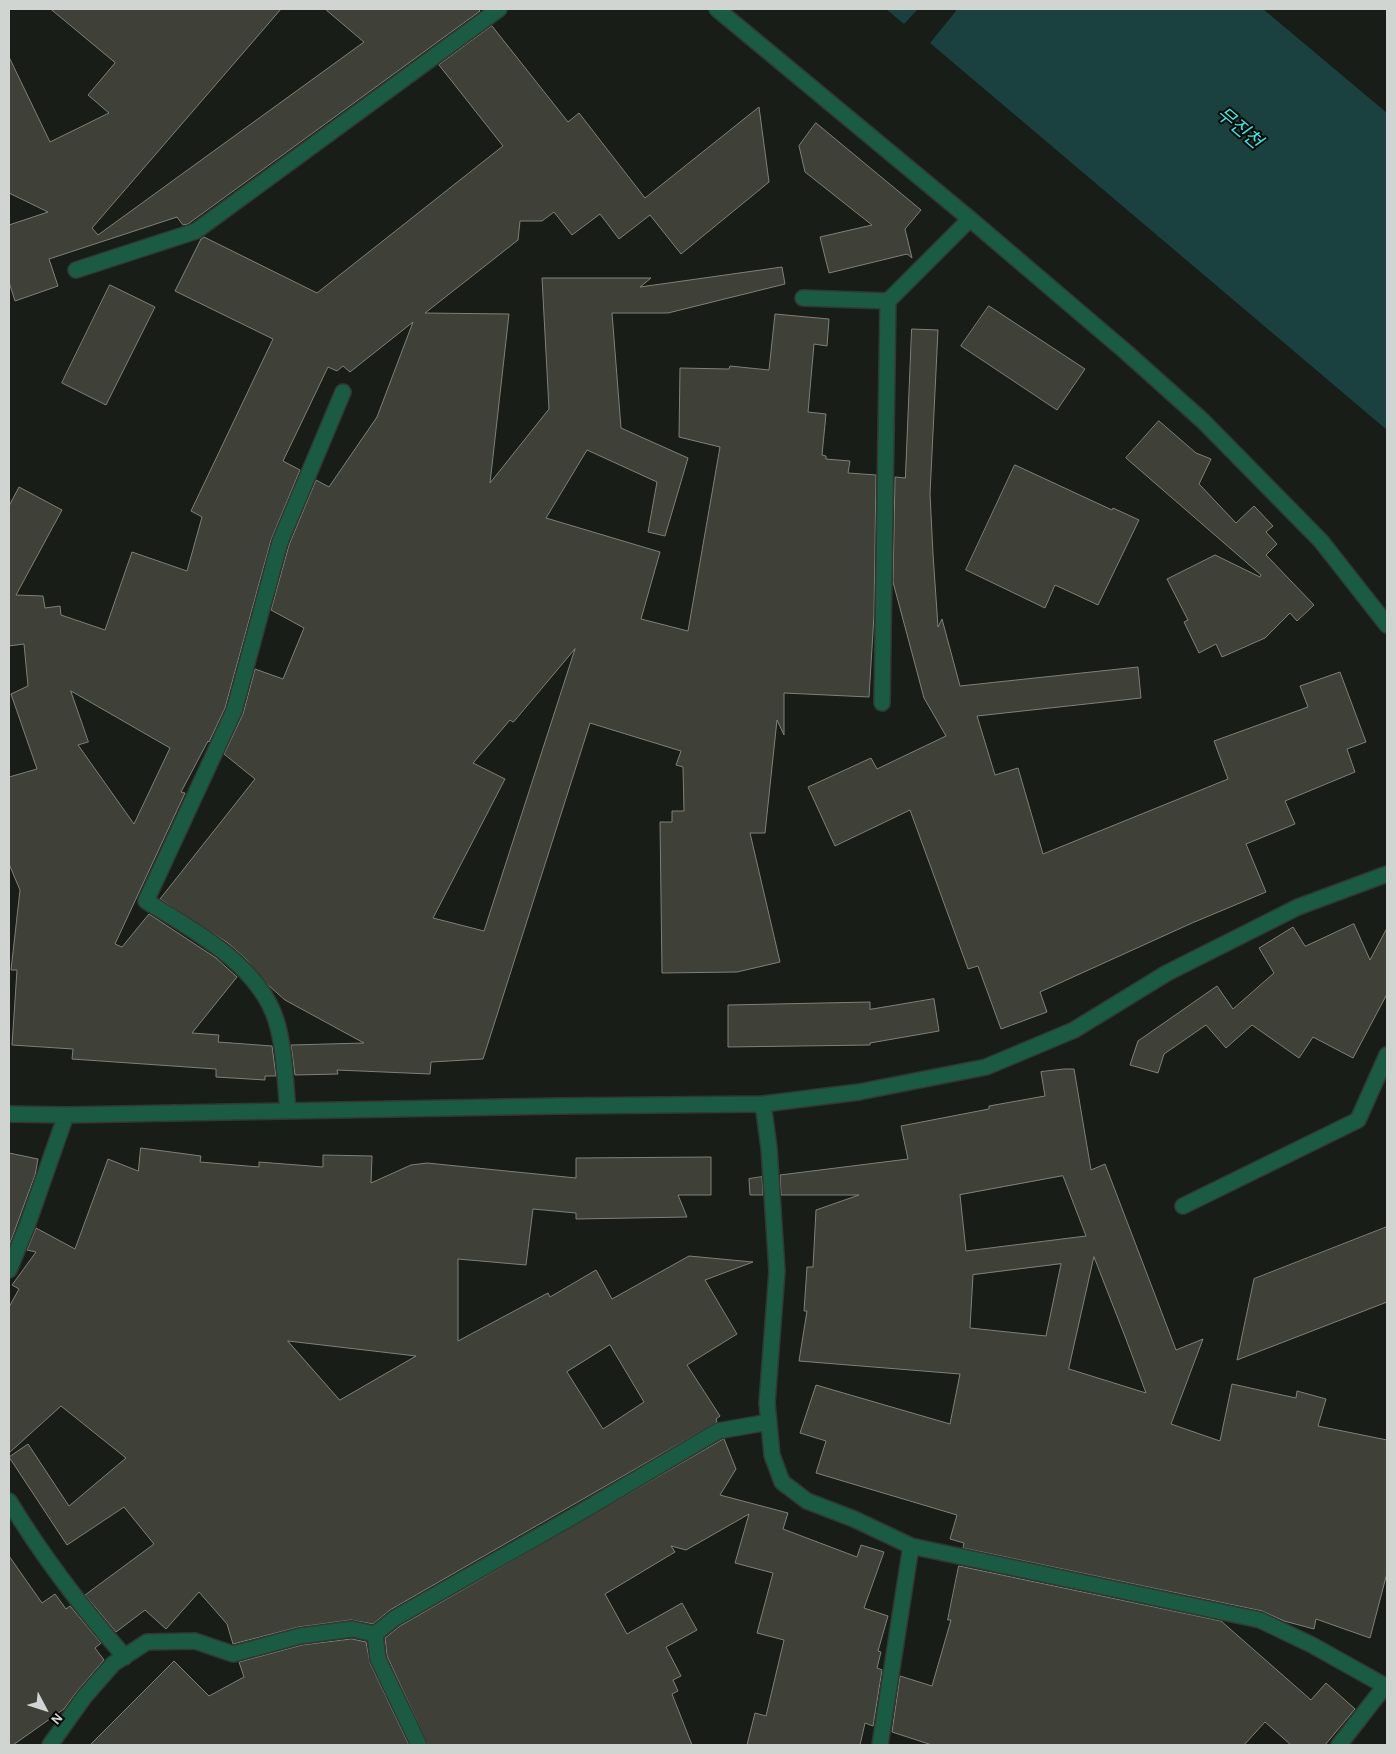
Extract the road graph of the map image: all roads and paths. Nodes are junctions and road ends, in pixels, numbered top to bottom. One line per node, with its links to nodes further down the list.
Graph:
1 (499, 9): 4 (street)
2 (717, 9): 3 (street)
3 (970, 219): 6 (street); 8 (street)
4 (76, 270)
5 (803, 298): 6 (street)
6 (888, 301): 9 (street)
7 (343, 392): 14 (street)
8 (1387, 624)
9 (882, 703)
10 (1387, 874): 13 (street)
11 (1387, 1055): 17 (street)
12 (9, 1102): 15 (street)
13 (763, 1104): 14 (street); 19 (street)
14 (288, 1111): 16 (street)
15 (9, 1114): 16 (street)
16 (66, 1115): 18 (street)
17 (1183, 1206)
18 (9, 1270)
19 (769, 1422): 21 (street); 22 (street)
20 (9, 1501): 23 (street)
21 (911, 1546): 24 (street); 27 (street)
22 (375, 1634): 23 (street); 26 (street)
23 (125, 1657): 25 (street)
24 (1386, 1686): 28 (street)
25 (50, 1745)
26 (420, 1745)
27 (880, 1745)
28 (1339, 1745)

